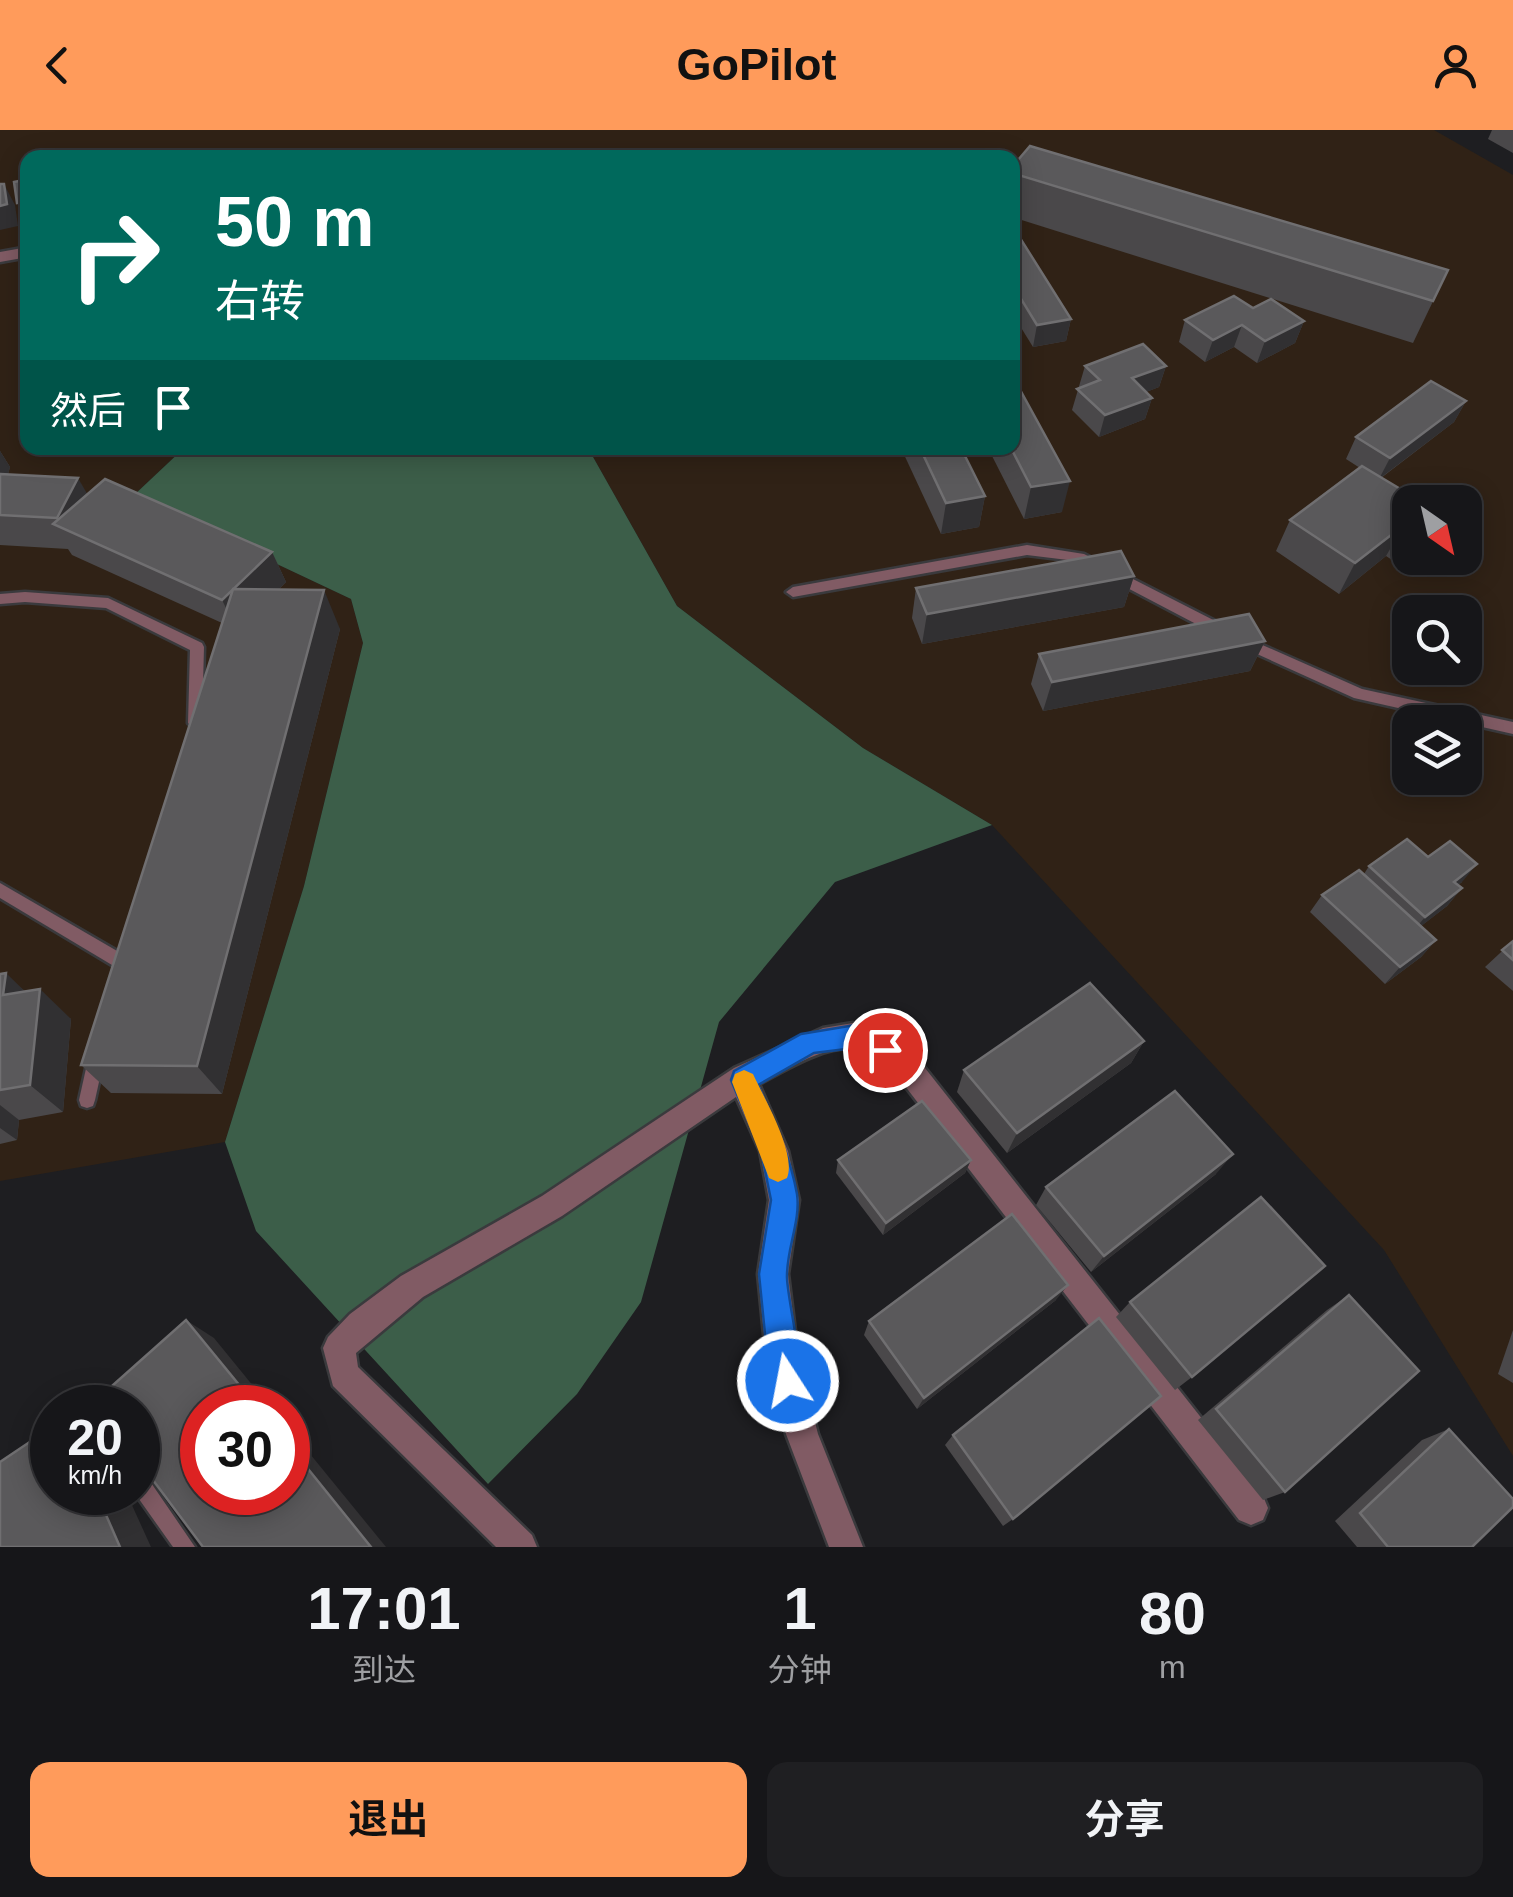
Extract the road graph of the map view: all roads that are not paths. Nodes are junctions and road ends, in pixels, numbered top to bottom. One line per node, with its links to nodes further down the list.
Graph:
1 (793, 592): 3 (lane)
2 (0, 599): 4 (lane)
3 (1513, 728)
4 (190, 748)
5 (0, 890): 6 (lane)
6 (114, 978)
7 (102, 1030): 9 (lane)
8 (743, 1080): 10 (street); 13 (street); 14 (street)
9 (87, 1100)
10 (1251, 1508)
11 (160, 1512): 12 (lane)
12 (185, 1547)
13 (520, 1547)
14 (846, 1547)

